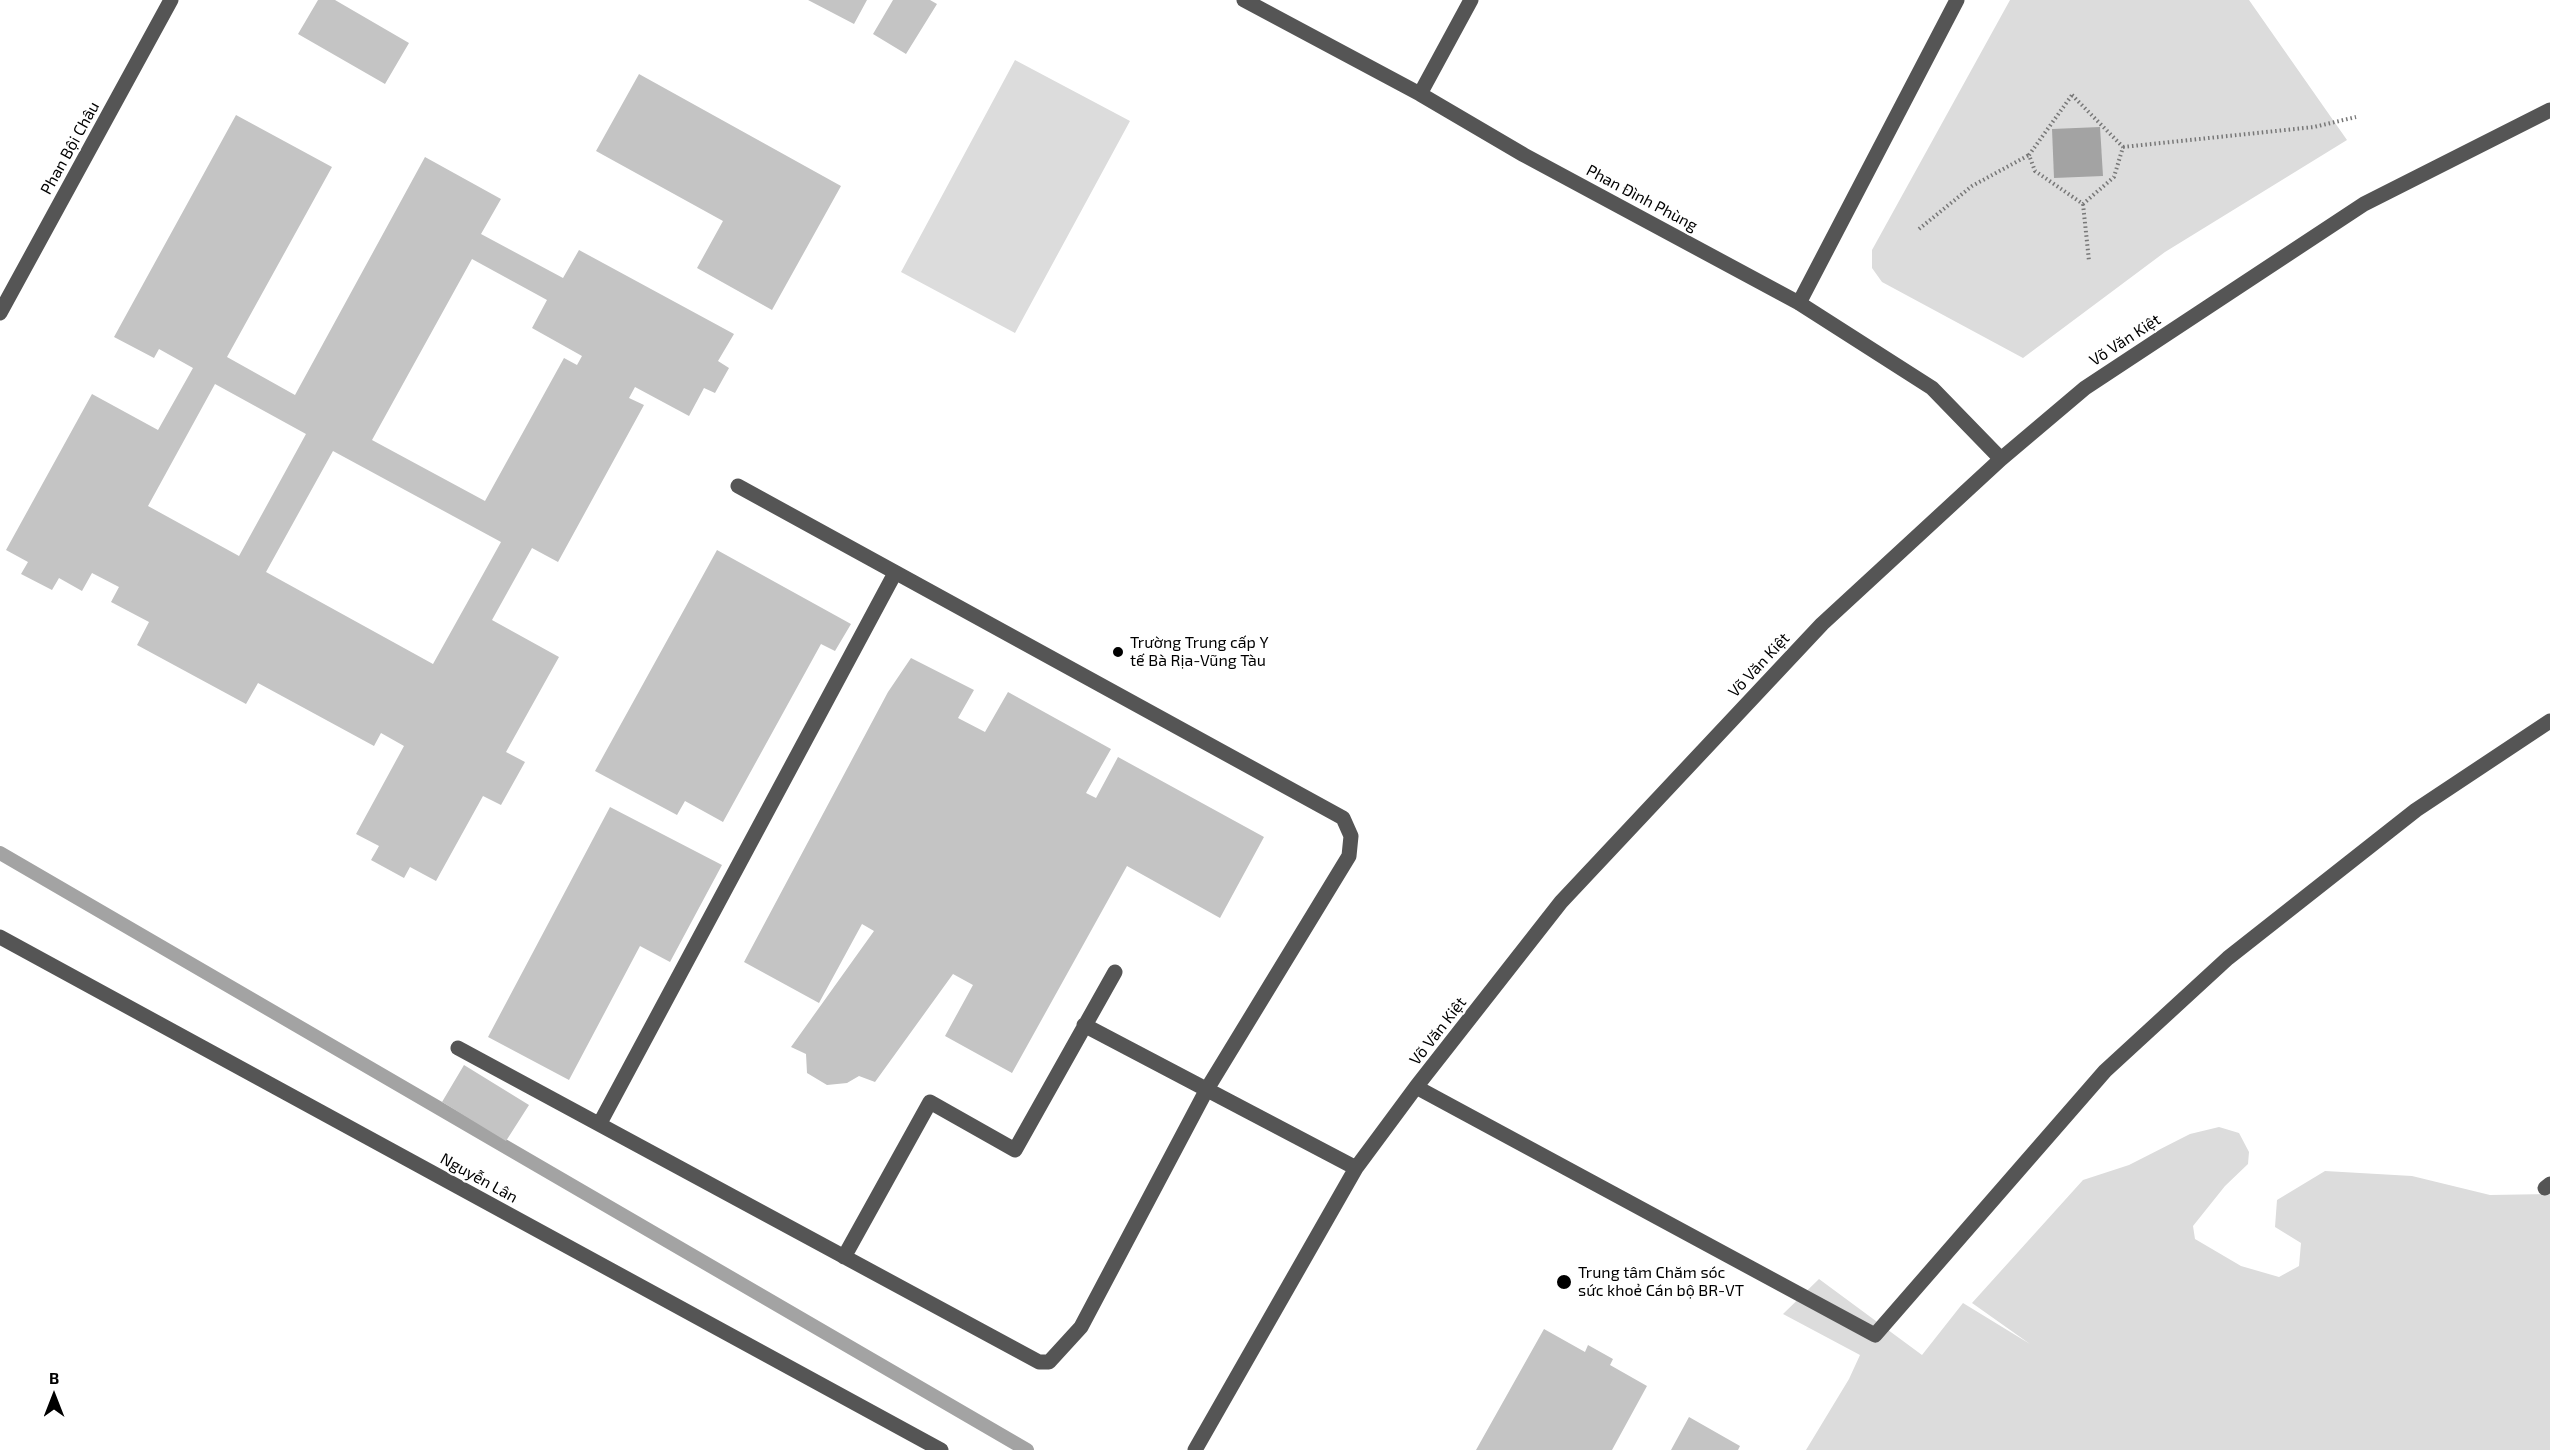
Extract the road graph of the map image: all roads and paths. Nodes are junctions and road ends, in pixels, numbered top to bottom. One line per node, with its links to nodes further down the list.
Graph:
1 (171, 0): 14 (street, Phan Bội Châu)
2 (1244, 0): 5 (street, Phan Đình Phùng)
3 (1471, 0): 5 (street)
4 (1957, 0): 13 (street)
5 (1420, 94): 13 (street, Phan Đình Phùng)
6 (2550, 110): 15 (street, Võ Văn Kiệt)
7 (2356, 117): 8 (path)
8 (2124, 147): 9 (path); 10 (path)
9 (2029, 155): 10 (path); 11 (path)
10 (2083, 204): 12 (path)
11 (1919, 229)
12 (2089, 261)
13 (1799, 303): 15 (street, Phan Đình Phùng)
14 (0, 314)
15 (2001, 459): 23 (street, Võ Văn Kiệt)
16 (738, 486): 17 (street)
17 (895, 573): 24 (street); 25 (street)
18 (2550, 721): 23 (street)
19 (0, 937): 28 (street, Nguyễn Lân)
20 (1114, 972): 21 (street)
21 (1084, 1025): 24 (street); 27 (street)
22 (458, 1048): 25 (street)
23 (1416, 1088): 26 (street, Võ Văn Kiệt)
24 (1207, 1089): 26 (street); 27 (street)
25 (600, 1123): 27 (street)
26 (1356, 1168): 29 (street, Võ Văn Kiệt)
27 (844, 1257)
28 (941, 1450)
29 (1195, 1450)

